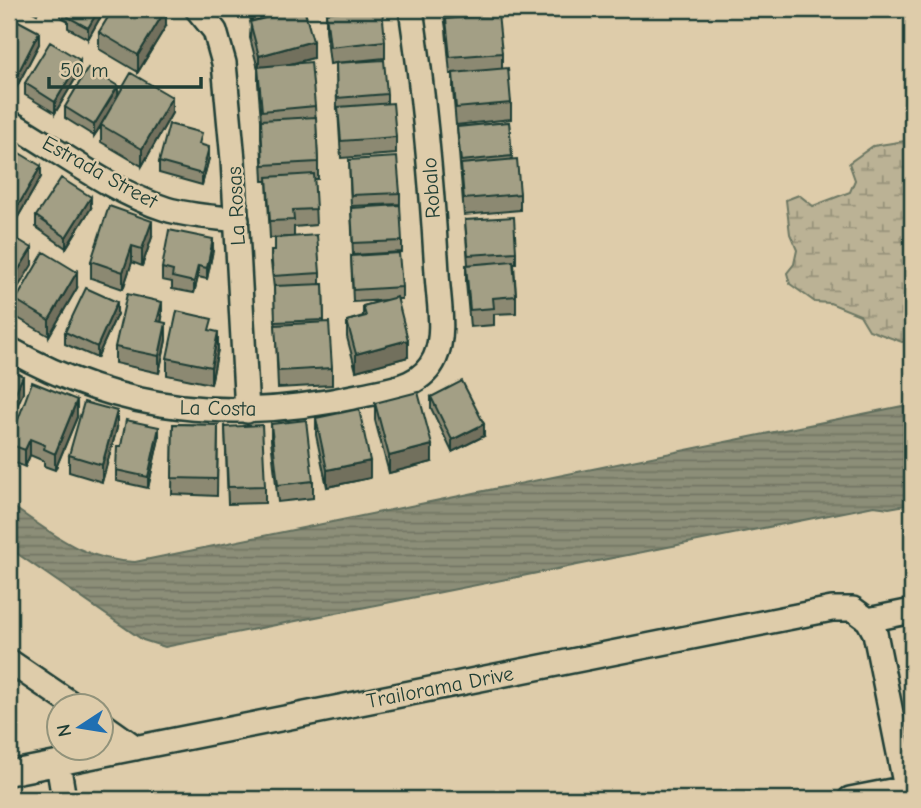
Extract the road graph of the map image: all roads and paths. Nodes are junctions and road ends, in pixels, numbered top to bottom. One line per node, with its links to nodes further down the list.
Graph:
1 (197, 9): 4 (street, La Rosas)
2 (411, 9): 6 (street, Robalo)
3 (9, 122): 4 (street, Estrada Street)
4 (237, 220): 7 (street, La Rosas)
5 (9, 349): 7 (street, La Costa)
6 (430, 366): 7 (street, La Costa)
7 (247, 411)
8 (912, 611): 9 (street)
9 (868, 620): 13 (street, Trailorama Drive); 16 (street)
10 (9, 661): 11 (street)
11 (54, 692)
12 (116, 734): 13 (street)
13 (136, 748): 14 (street, Trailorama Drive)
14 (58, 763): 15 (street, Trailorama Drive); 17 (street)
15 (9, 773)
16 (909, 788): 18 (street)
17 (64, 799)
18 (850, 799)

